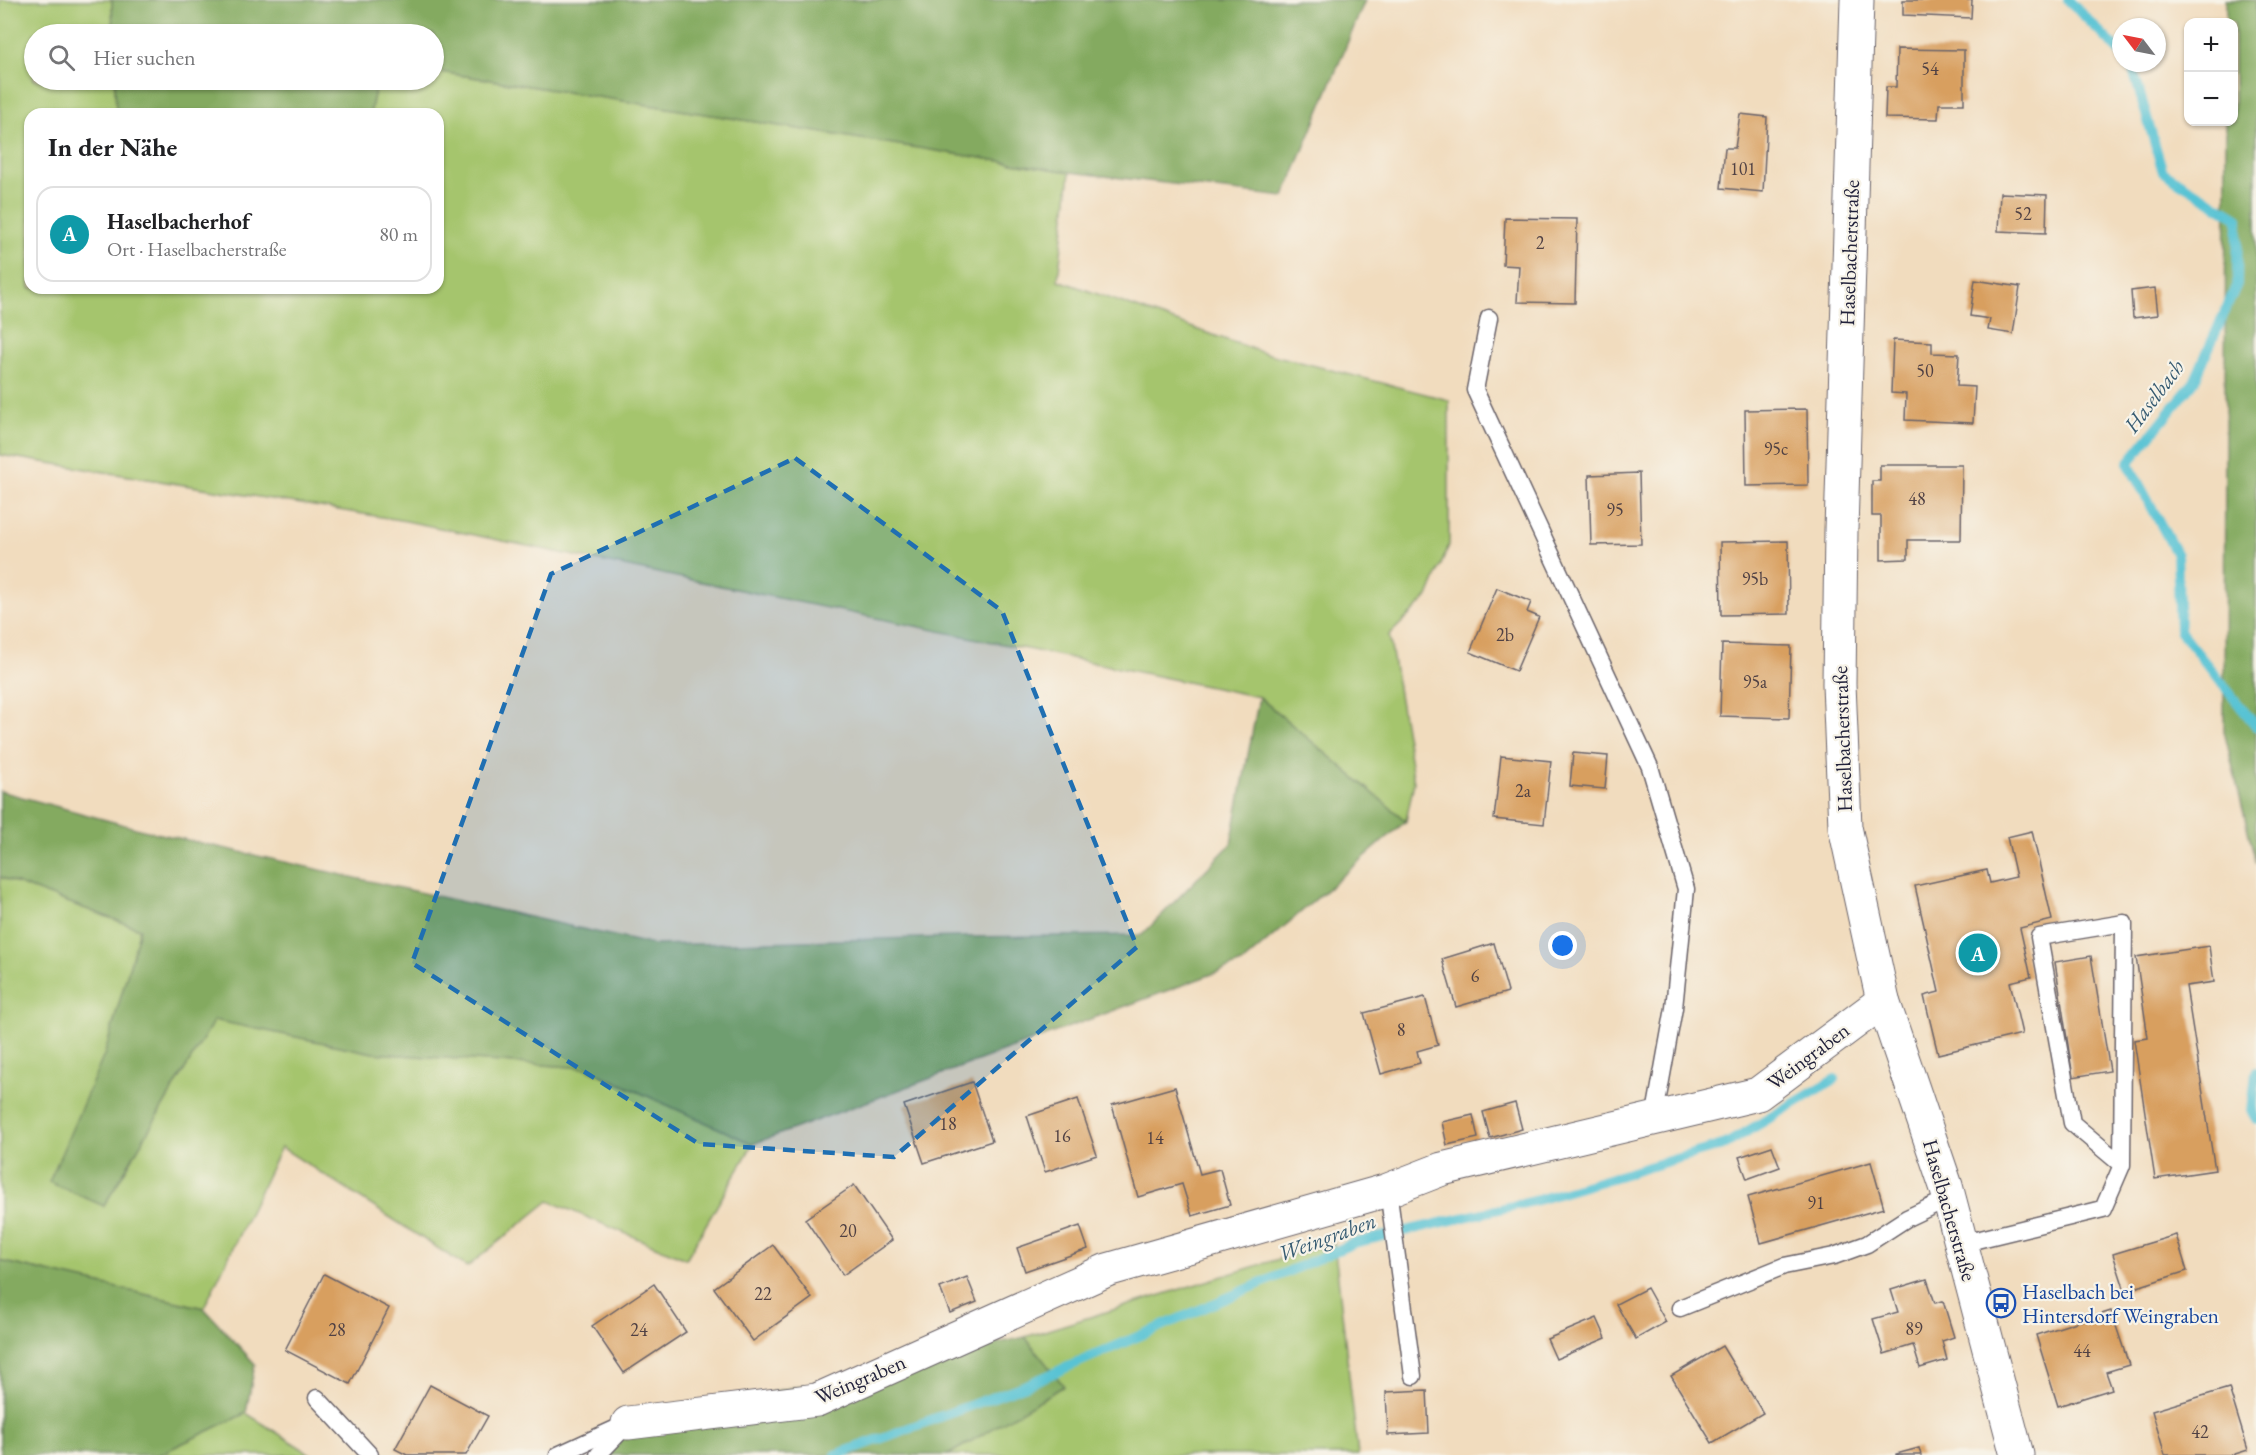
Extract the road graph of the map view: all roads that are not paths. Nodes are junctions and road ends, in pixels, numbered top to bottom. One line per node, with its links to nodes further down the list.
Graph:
1 (1857, 0): 3 (street, Haselbacherstraße)
2 (1489, 318): 4 (lane)
3 (1883, 1001): 4 (street, Weingraben); 7 (street, Haselbacherstraße)
4 (1654, 1119): 6 (street, Weingraben)
5 (2122, 1165): 5 (lane); 8 (lane)
6 (1388, 1190): 10 (lane); 12 (street, Weingraben)
7 (1949, 1198): 8 (street, Haselbacherstraße); 9 (lane)
8 (1960, 1244): 16 (street, Haselbacherstraße)
9 (1680, 1308)
10 (1413, 1376)
11 (317, 1398): 13 (lane)
12 (628, 1423): 14 (lane); 15 (lane)
13 (370, 1455)
14 (558, 1455)
15 (598, 1455)
16 (2017, 1455)

